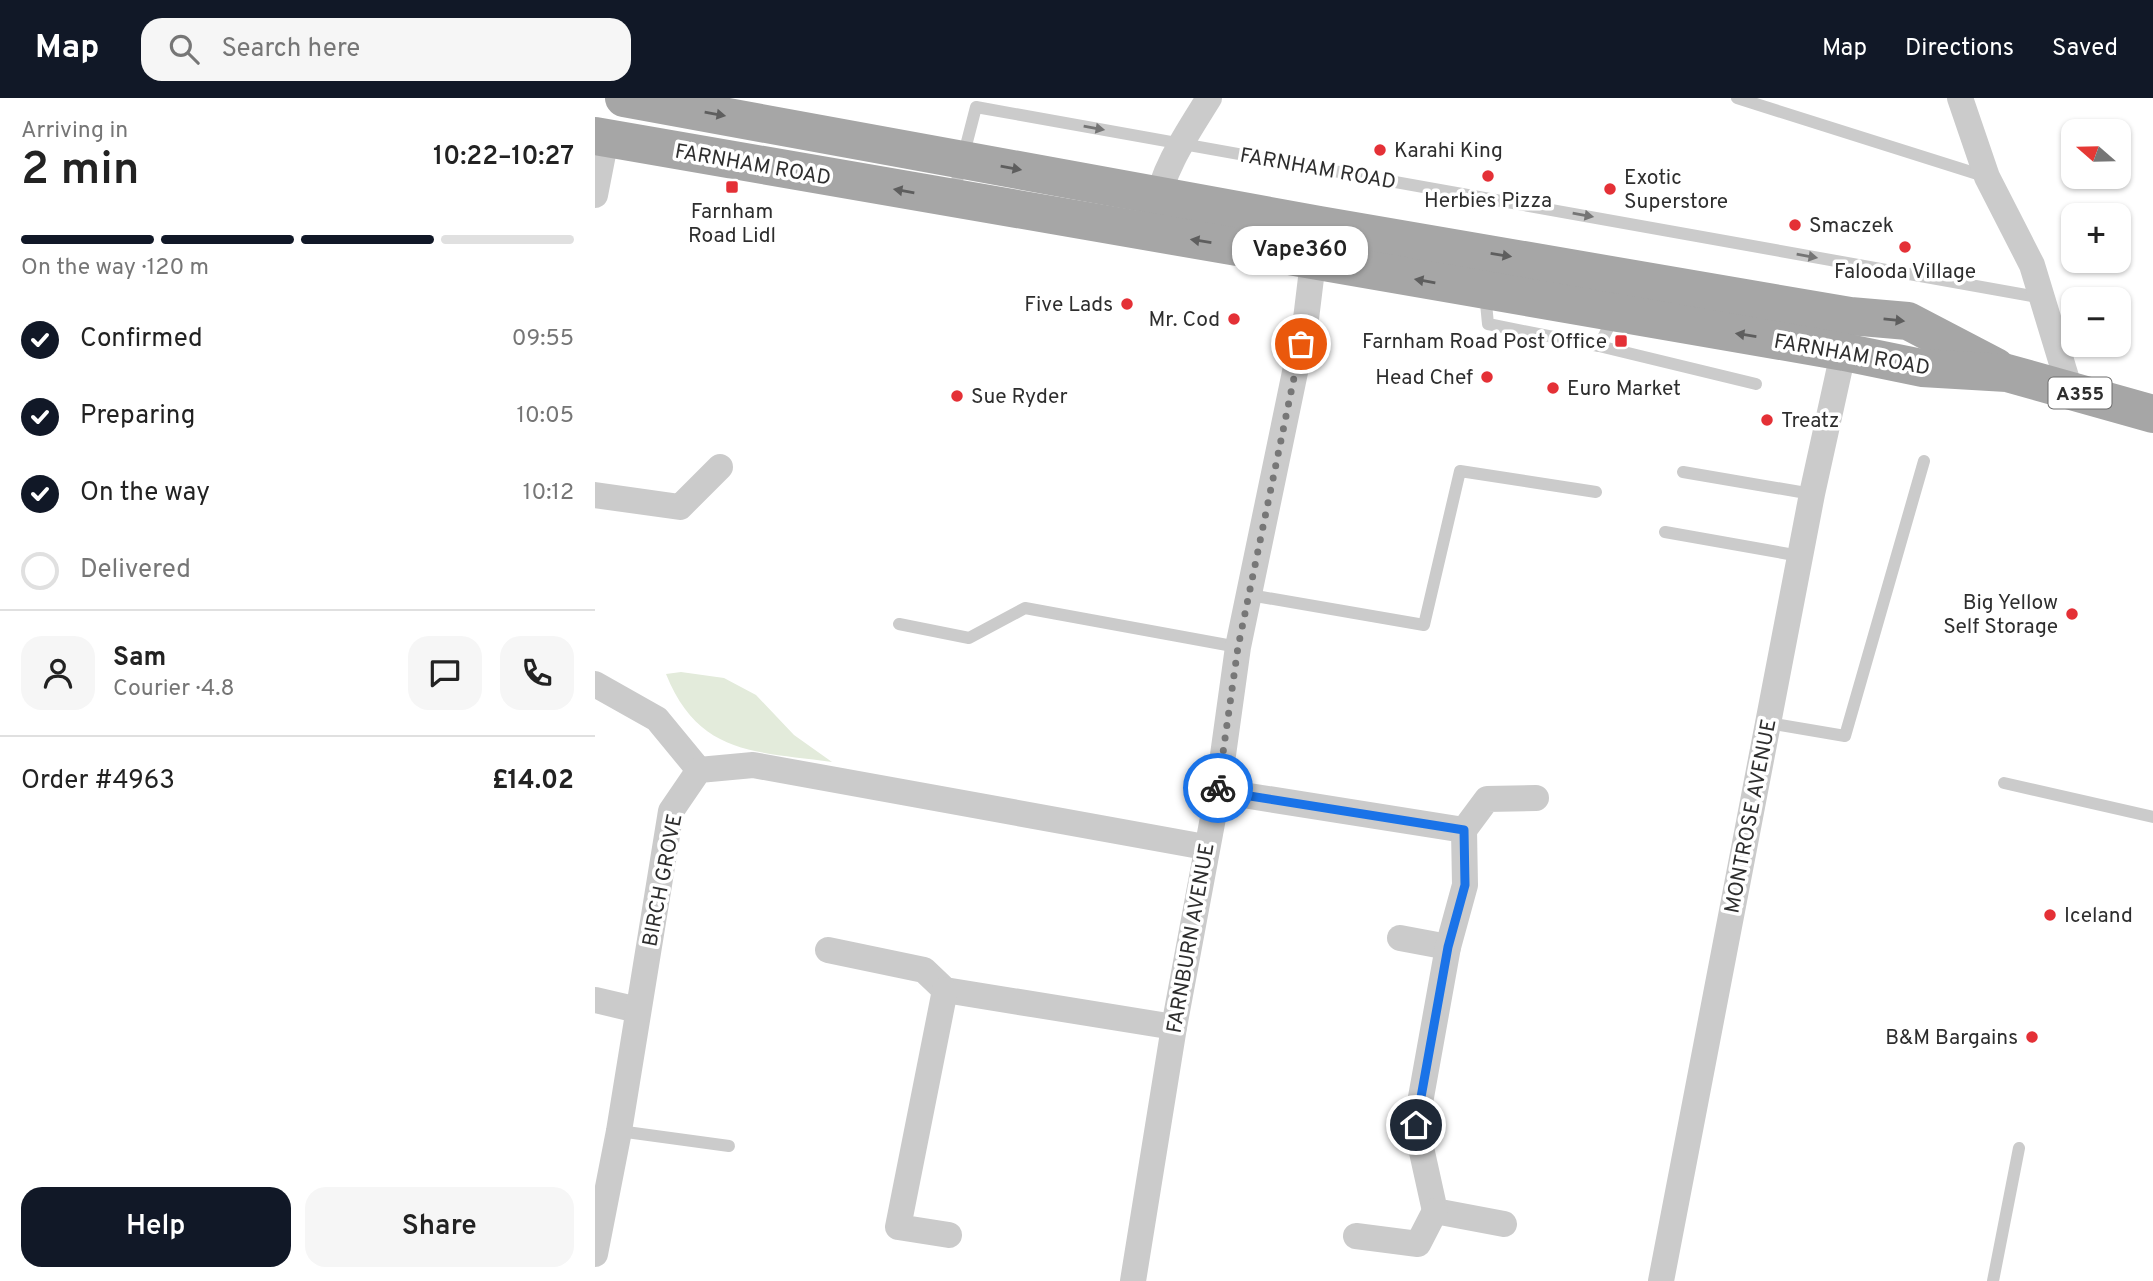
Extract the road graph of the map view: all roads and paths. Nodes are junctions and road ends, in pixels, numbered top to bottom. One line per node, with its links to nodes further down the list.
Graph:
1 (624, 98): 7 (main road, FARNHAM ROAD / A355, one-way to 7)
2 (1209, 98): 5 (street)
3 (1737, 98): 8 (lane)
4 (1969, 101): 8 (street)
5 (1182, 143): 7 (lane, FARNHAM ROAD, one-way to 5); 9 (street); 14 (lane, FARNHAM ROAD, one-way to 14)
6 (599, 145): 10 (street); 11 (main road, FARNHAM ROAD / A355, one-way to 6)
7 (961, 159): 9 (main road, FARNHAM ROAD / A355, one-way to 9); 11 (lane, FARNHAM ROAD)
8 (1987, 177): 14 (street)
9 (1159, 194): 12 (street); 13 (main road, FARNHAM ROAD / A355)
10 (595, 195)
11 (952, 199): 12 (main road, FARNHAM ROAD / A355)
12 (1153, 234): 13 (main road, FARNHAM ROAD / A355, one-way to 12)
13 (1316, 242): 15 (main road, FARNHAM ROAD / A355, one-way to 15); 15 (main road, FARNHAM ROAD / A355, one-way to 13); 28 (street, FARNBURN AVENUE)
14 (2043, 298): 18 (street)
15 (1614, 304): 16 (main road, FARNHAM ROAD / A355); 17 (lane, FARNHAM ROAD)
16 (1847, 334): 18 (main road, FARNHAM ROAD / A355); 24 (street, MONTROSE AVENUE)
17 (1756, 384)
18 (2070, 390): 19 (main road, FARNHAM ROAD / A355)
19 (2153, 414)
20 (1924, 461): 32 (lane)
21 (720, 467): 25 (street)
22 (1683, 472): 24 (lane)
23 (1596, 492): 28 (lane)
24 (1812, 494): 27 (street, MONTROSE AVENUE)
25 (595, 495)
26 (1665, 532): 27 (lane)
27 (1800, 556): 32 (street, MONTROSE AVENUE)
28 (1250, 595): 30 (street, FARNBURN AVENUE)
29 (899, 624): 30 (lane)
30 (1238, 647): 35 (street, FARNBURN AVENUE)
31 (595, 684): 33 (street)
32 (1768, 723): 56 (street, MONTROSE AVENUE)
33 (699, 770): 39 (street); 45 (street, BIRCH GROVE)
34 (2004, 783): 37 (lane)
35 (1218, 791): 38 (street); 39 (street, FARNBURN AVENUE)
36 (1536, 797): 38 (street)
37 (2153, 817)
38 (1464, 830): 41 (street)
39 (1205, 847): 46 (street, FARNBURN AVENUE)
40 (1400, 938): 41 (street)
41 (1448, 947): 50 (street)
42 (828, 950): 43 (street)
43 (945, 990): 46 (street); 52 (street)
44 (595, 1000): 45 (street)
45 (638, 1010): 47 (street, BIRCH GROVE)
46 (1174, 1027): 55 (street, FARNBURN AVENUE)
47 (619, 1131): 48 (lane); 54 (street, BIRCH GROVE)
48 (729, 1146)
49 (2019, 1148): 57 (lane)
50 (1435, 1211): 51 (street); 53 (street)
51 (1504, 1224)
52 (949, 1235)
53 (1356, 1236)
54 (595, 1254)
55 (1133, 1281)
56 (1661, 1281)
57 (1993, 1281)

